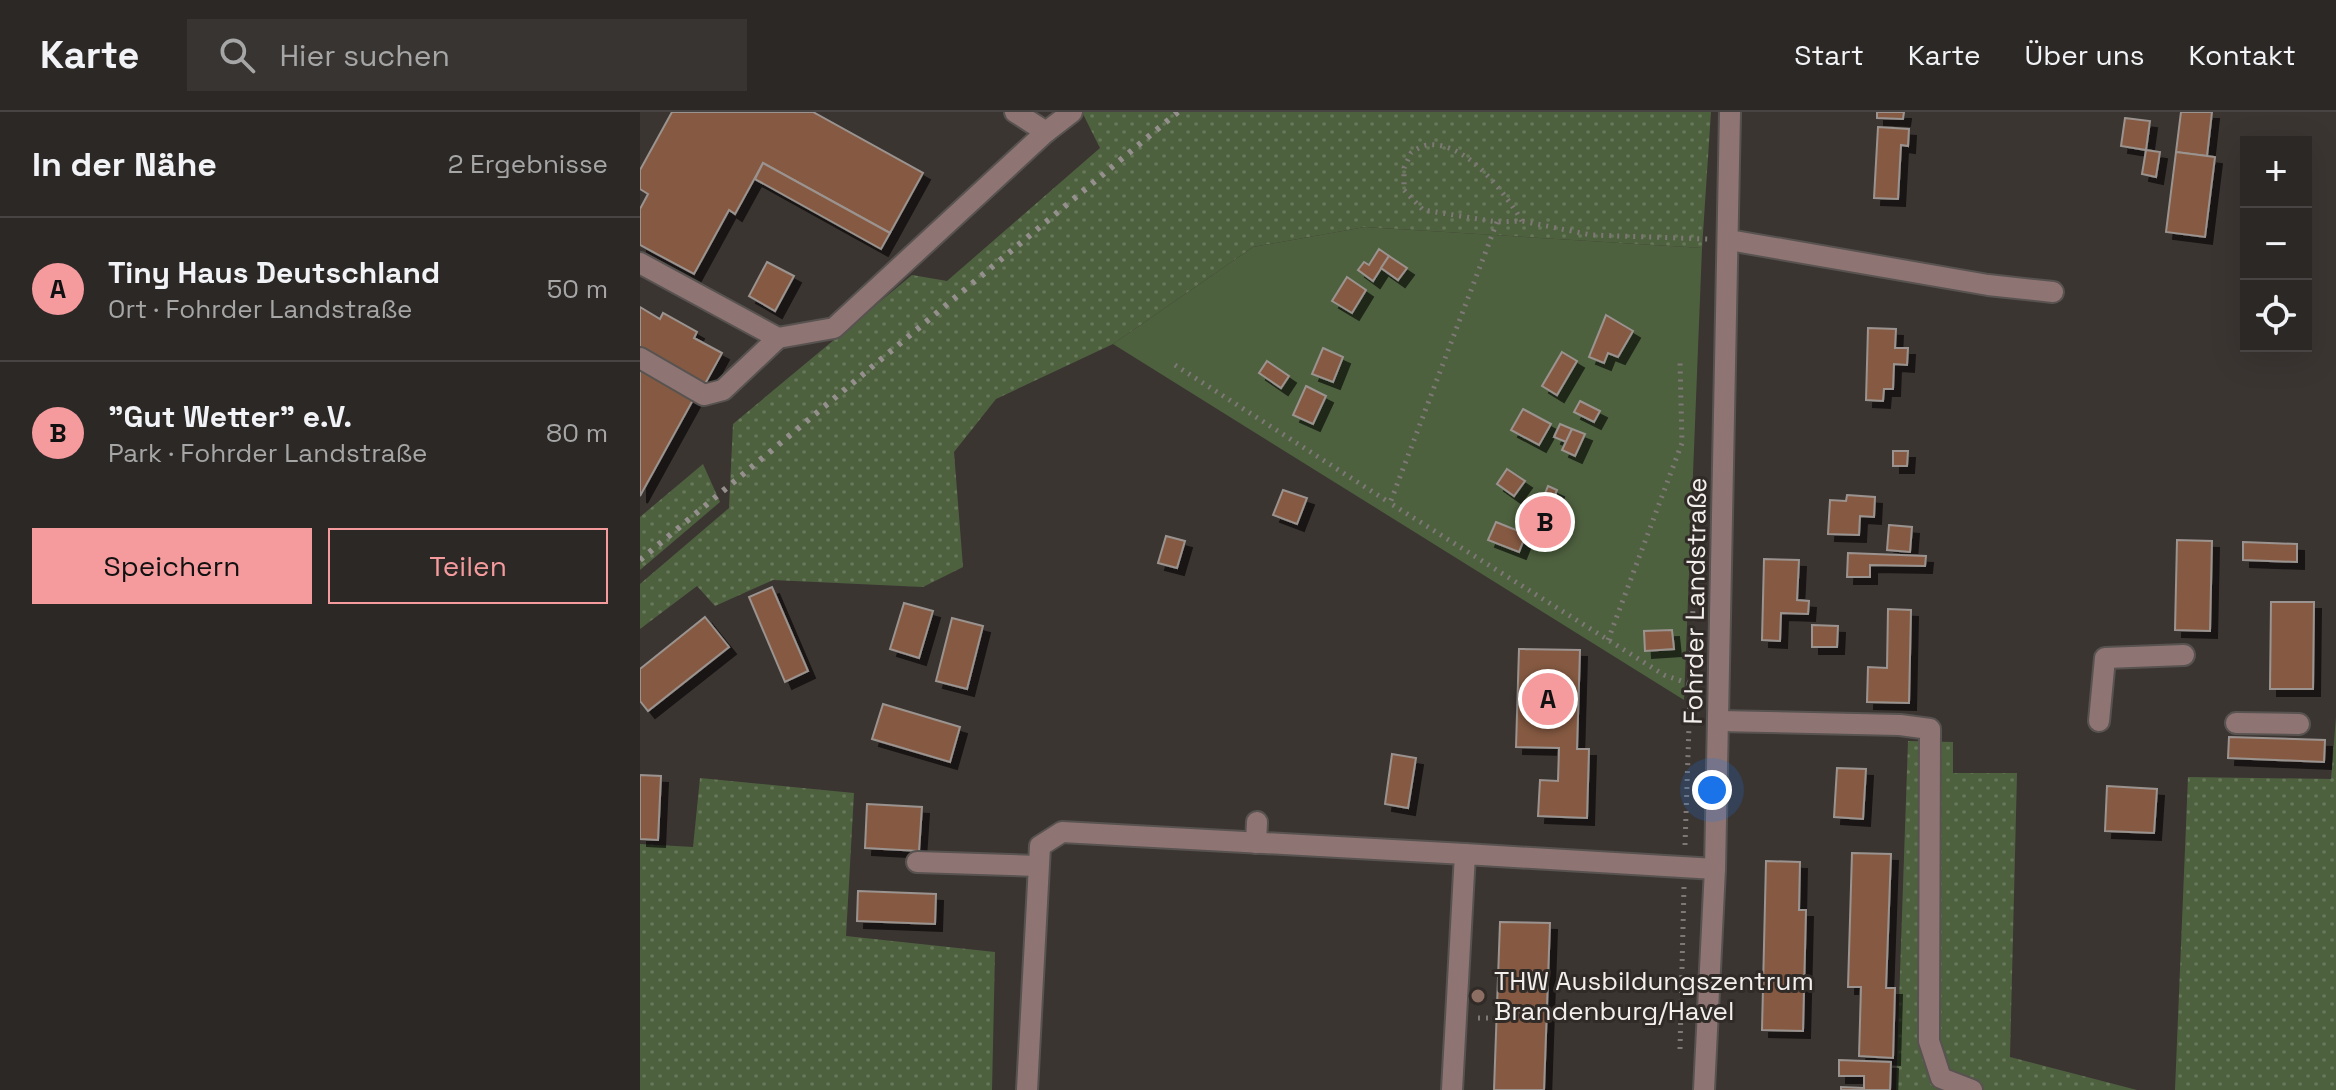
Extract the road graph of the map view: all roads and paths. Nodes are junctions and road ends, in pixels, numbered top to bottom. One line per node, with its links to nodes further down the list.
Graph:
1 (1015, 112): 4 (street)
2 (1072, 112): 4 (street)
3 (1730, 112): 7 (street, Fohrder Landstraße)
4 (1046, 132): 10 (street)
5 (1522, 221): 6 (path); 6 (path); 7 (path)
6 (1497, 222): 14 (path)
7 (1729, 240): 9 (street); 19 (street, Fohrder Landstraße)
8 (640, 263): 10 (street)
9 (2053, 292)
10 (778, 338): 11 (street)
11 (640, 358)
12 (1680, 361): 16 (path)
13 (1175, 365): 14 (path)
14 (1390, 503): 16 (path)
15 (1696, 542): 18 (path)
16 (1608, 640): 18 (path)
17 (2184, 655): 21 (street)
18 (1690, 684): 19 (path); 27 (path)
19 (1719, 685): 20 (street, Fohrder Landstraße)
20 (1718, 721): 28 (street, Fohrder Landstraße); 37 (street)
21 (2099, 721)
22 (2236, 723): 23 (street)
23 (2299, 724)
24 (1465, 854): 26 (street); 27 (street); 35 (street)
25 (917, 862): 26 (street)
26 (1037, 866): 34 (street)
27 (1684, 867): 28 (street); 33 (path)
28 (1715, 869): 36 (street, Fohrder Landstraße)
29 (1547, 1013): 30 (path)
30 (1639, 1017)
31 (1484, 1018): 32 (path)
32 (1497, 1018)
33 (1680, 1058)
34 (1027, 1090)
35 (1452, 1090)
36 (1704, 1090)
37 (1972, 1090)

